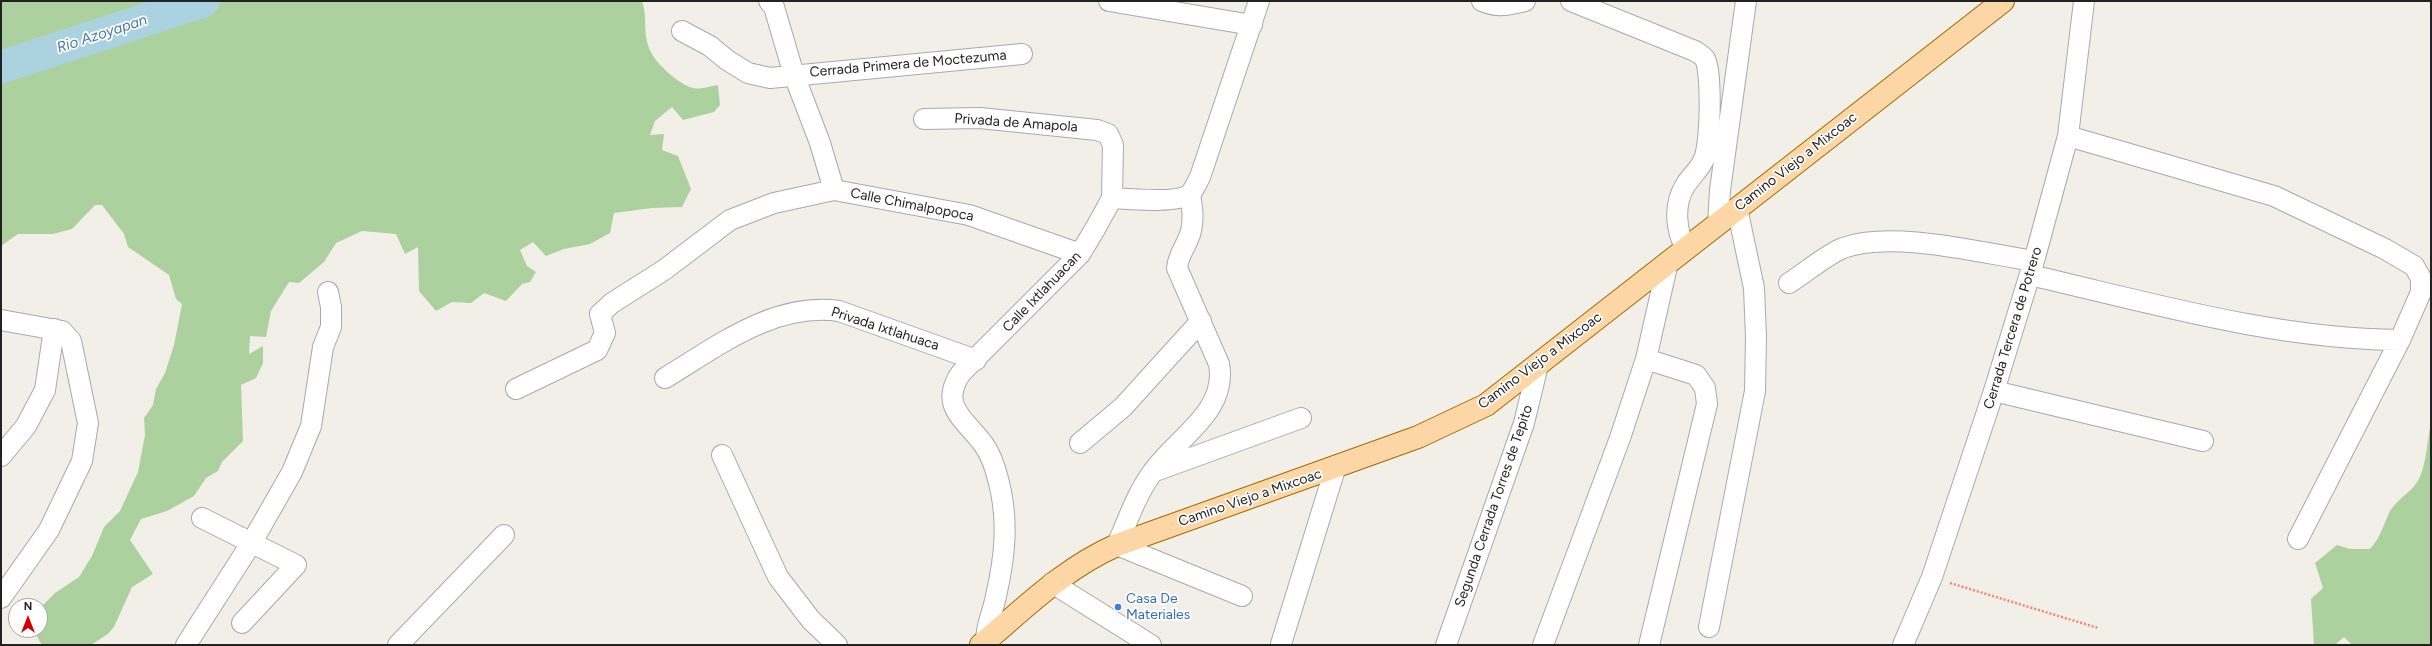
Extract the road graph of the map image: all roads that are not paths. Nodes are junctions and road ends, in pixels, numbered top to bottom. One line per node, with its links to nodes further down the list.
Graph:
1 (1108, 1): 10 (street)
2 (1259, 1): 10 (street)
3 (1482, 1): 4 (street)
4 (1525, 1)
5 (1572, 1): 21 (street)
6 (1746, 1): 20 (street)
7 (2003, 1): 19 (main road, Camino Viejo a Mixcoac)
8 (2084, 1): 15 (street, Cerrada Tercera de Potrero)
9 (773, 3): 13 (street)
10 (1252, 25): 17 (street)
11 (682, 31): 13 (street, Cerrada Primera de Moctezuma)
12 (1022, 54): 13 (street, Cerrada Primera de Moctezuma)
13 (794, 74): 16 (street)
14 (924, 118): 18 (street, Privada de Amapola)
15 (2068, 136): 24 (street, Cerrada Tercera de Potrero); 30 (street)
16 (834, 190): 22 (street, Calle Chimalpopoca); 35 (street)
17 (1190, 194): 18 (street); 28 (street)
18 (1112, 198): 22 (street, Calle Ixtlahuacan)
19 (1737, 208): 20 (main road, Camino Viejo a Mixcoac); 53 (street)
20 (1718, 224): 21 (main road, Camino Viejo a Mixcoac)
21 (1686, 249): 23 (main road, Camino Viejo a Mixcoac)
22 (1080, 254): 32 (street, Calle Ixtlahuacan)
23 (1668, 262): 31 (street); 33 (main road, Camino Viejo a Mixcoac)
24 (2032, 268): 25 (street); 30 (street); 36 (street, Cerrada Tercera de Potrero)
25 (1789, 283)
26 (328, 292): 47 (street)
27 (1, 320): 29 (street)
28 (1201, 321): 39 (street); 43 (street)
29 (54, 329): 41 (street); 51 (street)
30 (2400, 340): 46 (street)
31 (1646, 358): 61 (street); 62 (street)
32 (976, 360): 34 (street, Privada Ixtlahuaca); 54 (street, Calle Ixtlahuacan)
33 (1538, 365): 42 (main road, Camino Viejo a Mixcoac); 60 (street, Segunda Cerrada Torres de Tepito)
34 (665, 378)
35 (516, 389)
36 (1994, 391): 38 (street); 63 (street, Cerrada Tercera de Potrero)
37 (1301, 418): 43 (street)
38 (2203, 441)
39 (1080, 443)
40 (722, 455): 58 (street)
41 (1, 456)
42 (1335, 469): 48 (main road, Camino Viejo a Mixcoac); 55 (street)
43 (1153, 471): 48 (street)
44 (202, 518): 47 (street)
45 (504, 535): 57 (street)
46 (2298, 539)
47 (252, 542): 52 (street); 56 (street)
48 (1117, 545): 49 (main road, Camino Viejo a Mixcoac); 50 (street)
49 (1052, 583): 54 (main road, Camino Viejo a Mixcoac); 59 (street)
50 (1242, 596)
51 (1, 598)
52 (242, 623)
53 (1709, 628)
54 (984, 643)
55 (1281, 644)
56 (186, 645)
57 (398, 645)
58 (837, 645)
59 (1151, 645)
60 (1446, 645)
61 (1543, 645)
62 (1649, 645)
63 (1903, 645)

